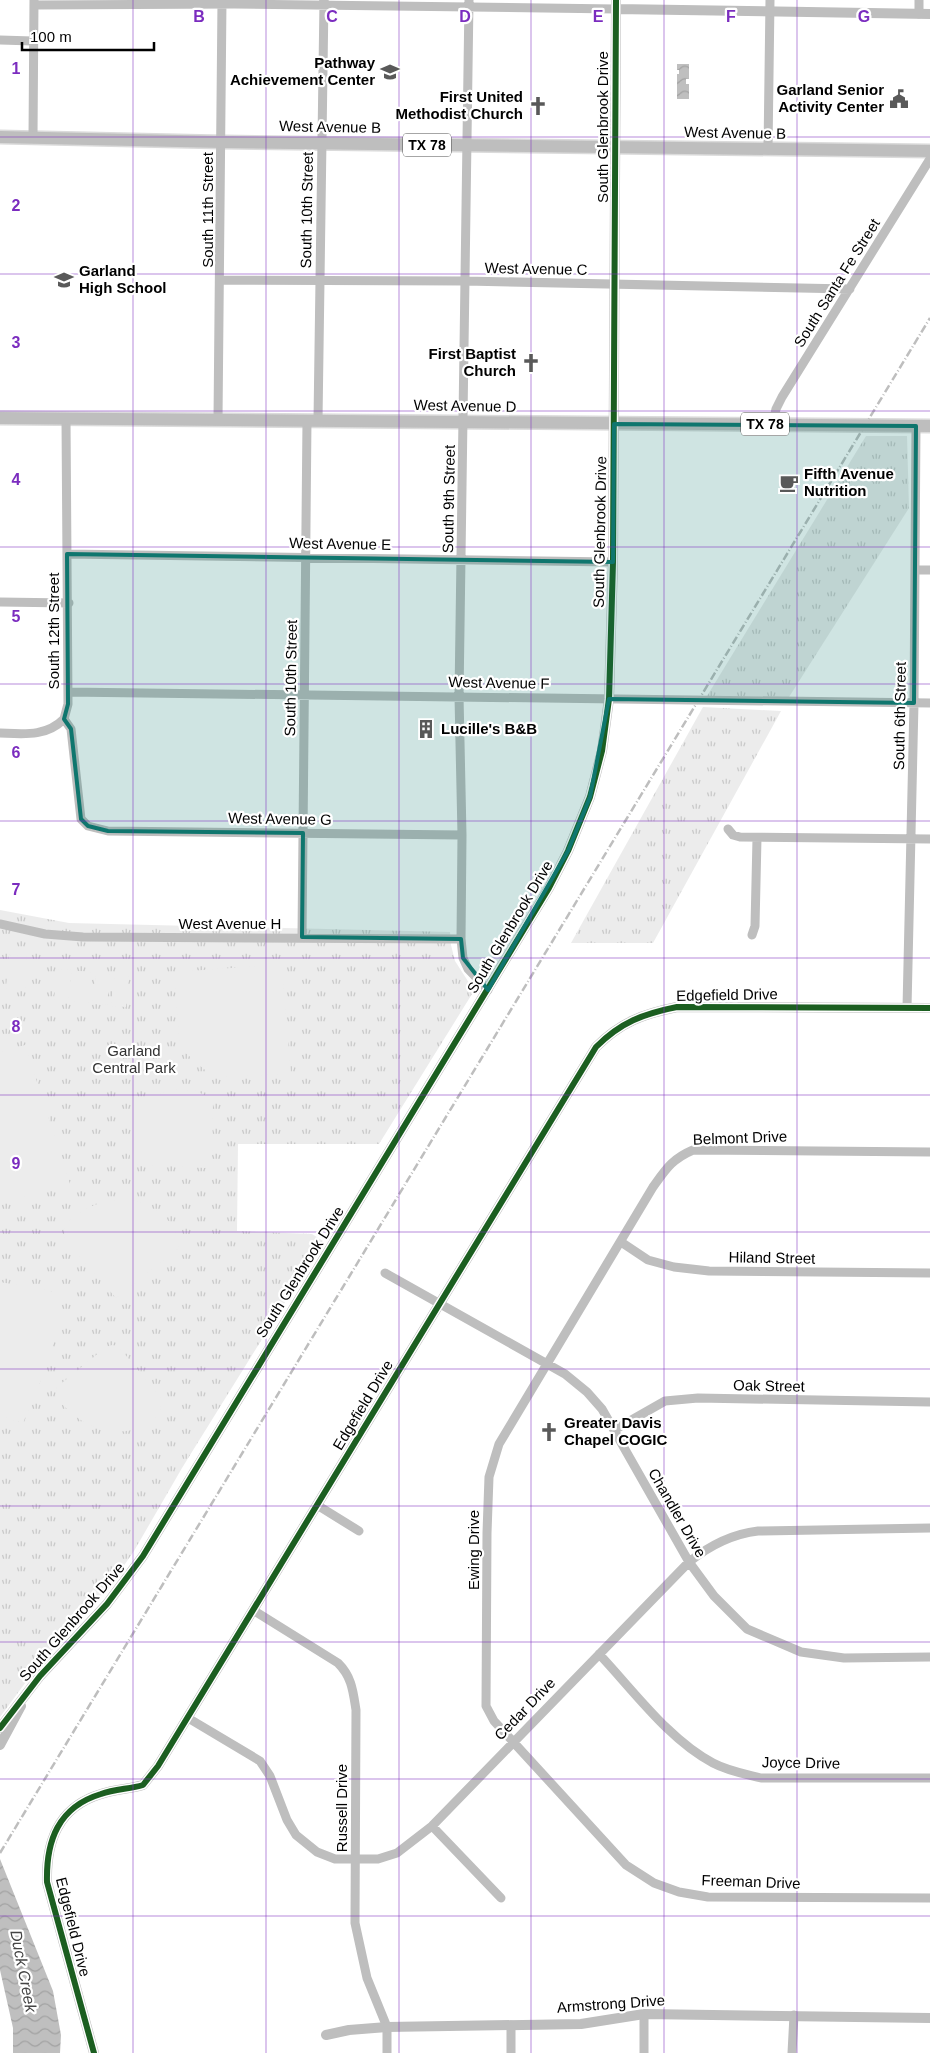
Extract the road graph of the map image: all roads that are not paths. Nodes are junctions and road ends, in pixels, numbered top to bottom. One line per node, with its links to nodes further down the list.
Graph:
1 (770, 0): 8 (street)
2 (919, 0): 9 (street)
3 (34, 2): 4 (street); 12 (street)
4 (222, 2): 5 (street); 15 (street, South 11th Street)
5 (324, 3): 6 (street); 16 (street, South 10th Street)
6 (469, 4): 7 (street); 17 (street, South 9th Street)
7 (616, 5): 8 (street); 18 (street, South Glenbrook Drive)
8 (770, 12): 9 (street); 19 (street)
9 (919, 14): 10 (street)
10 (930, 14)
11 (0, 40): 12 (street)
12 (33, 41): 14 (street)
13 (0, 137): 14 (main road, West Avenue B / TX 78)
14 (33, 137): 15 (main road, West Avenue B / TX 78)
15 (222, 142): 16 (main road, West Avenue B / TX 78); 22 (street, South 11th Street)
16 (321, 143): 17 (main road, West Avenue B / TX 78); 23 (street, South 10th Street)
17 (467, 145): 18 (main road, West Avenue B / TX 78); 24 (street, South 9th Street)
18 (615, 148): 19 (main road, West Avenue B / TX 78); 25 (street, South Glenbrook Drive)
19 (768, 150): 20 (main road, West Avenue B / TX 78)
20 (930, 151)
21 (930, 158): 26 (street, South Santa Fe Street)
22 (221, 280): 23 (street, West Avenue C); 29 (street, South 11th Street)
23 (320, 280): 24 (street, West Avenue C); 30 (street, South 10th Street)
24 (466, 281): 25 (street, West Avenue C); 31 (street, South 9th Street)
25 (615, 285): 26 (street, West Avenue C); 32 (street, South Glenbrook Drive)
26 (850, 289): 33 (street, South Santa Fe Street)
27 (0, 418): 28 (main road, West Avenue D / TX 78)
28 (66, 419): 29 (main road, West Avenue D / TX 78); 36 (street, South 12th Street)
29 (218, 419): 30 (main road, West Avenue D / TX 78)
30 (312, 420): 31 (main road, West Avenue D / TX 78); 37 (street, South 10th Street)
31 (463, 422): 32 (main road, West Avenue D / TX 78); 38 (street, South 9th Street)
32 (614, 424): 33 (main road, West Avenue D / TX 78); 39 (street, South Glenbrook Drive)
33 (773, 424): 34 (main road, West Avenue D / TX 78)
34 (916, 426): 35 (main road, West Avenue D / TX 78); 40 (street, South 6th Street)
35 (930, 426)
36 (67, 554): 37 (street, West Avenue E); 43 (street, South 12th Street)
37 (306, 558): 38 (street, West Avenue E); 45 (street, South 10th Street)
38 (462, 560): 39 (street, West Avenue E); 46 (street, South 9th Street)
39 (613, 562): 47 (street, South Glenbrook Drive)
40 (915, 570): 41 (street); 48 (street, South 6th Street)
41 (930, 570)
42 (0, 602): 43 (street)
43 (69, 603): 44 (street, South 12th Street)
44 (68, 692): 45 (street, West Avenue F); 50 (street, South 12th Street)
45 (304, 695): 46 (street, West Avenue F); 54 (street, South 10th Street)
46 (459, 696): 47 (street, West Avenue F); 55 (street, South 9th Street)
47 (610, 699): 48 (street, West Avenue F); 63 (street, South Glenbrook Drive)
48 (914, 703): 49 (street, West Avenue F); 57 (street, South 6th Street)
49 (930, 703)
50 (64, 719): 51 (street); 53 (street, South 12th Street)
51 (0, 734)
52 (728, 829): 56 (street)
53 (98, 830): 54 (street, West Avenue G)
54 (303, 833): 55 (street, West Avenue G); 61 (street, South 10th Street)
55 (462, 835): 62 (street, South 9th Street)
56 (757, 838): 57 (street); 60 (street)
57 (911, 838): 58 (street); 64 (street, South 6th Street)
58 (930, 839)
59 (0, 924): 61 (street, West Avenue H)
60 (752, 935)
61 (302, 937): 62 (street, West Avenue H)
62 (461, 939): 63 (street, South 9th Street)
63 (488, 990): 81 (street, South Glenbrook Drive)
64 (907, 1008): 65 (street, Edgefield Drive); 70 (street, Edgefield Drive)
65 (930, 1008)
66 (930, 1152): 67 (street, Belmont Drive)
67 (621, 1242): 69 (street, Hiland Street); 71 (street, Belmont Drive)
68 (385, 1273): 70 (street, Chandler Drive)
69 (930, 1273)
70 (439, 1303): 71 (street, Chandler Drive); 74 (street, Edgefield Drive)
71 (546, 1364): 73 (street, Chandler Drive); 84 (street, Ewing Drive)
72 (930, 1402): 73 (street, Oak Street)
73 (614, 1430): 77 (street, Chandler Drive)
74 (317, 1505): 76 (street); 78 (street, Edgefield Drive)
75 (930, 1528): 77 (street, Cedar Drive)
76 (359, 1531)
77 (689, 1562): 79 (street, Cedar Drive); 80 (street, Chandler Drive)
78 (253, 1610): 82 (street, Edgefield Drive); 88 (street, Russell Drive)
79 (599, 1654): 84 (street, Cedar Drive); 86 (street, Joyce Drive)
80 (930, 1657)
81 (27, 1694): 83 (street, South Glenbrook Drive); 85 (street, South Glenbrook Drive)
82 (188, 1718): 88 (street, Cedar Drive); 97 (street, Edgefield Drive)
83 (0, 1728)
84 (513, 1741): 87 (street, Cedar Drive); 90 (street, Freeman Drive)
85 (0, 1745)
86 (930, 1778)
87 (432, 1826): 88 (street, Cedar Drive); 89 (street)
88 (355, 1860): 95 (street, Russell Drive)
89 (501, 1898)
90 (930, 1898)
91 (644, 2014): 92 (street, Armstrong Drive); 94 (street, Armstrong Drive); 100 (street)
92 (794, 2015): 93 (street, Armstrong Drive); 101 (street)
93 (930, 2018)
94 (511, 2025): 95 (street, Armstrong Drive); 99 (street)
95 (387, 2027): 96 (street, Armstrong Drive); 98 (street, Russell Drive)
96 (326, 2035)
97 (94, 2053)
98 (387, 2053)
99 (511, 2053)
100 (644, 2053)
101 (792, 2053)

